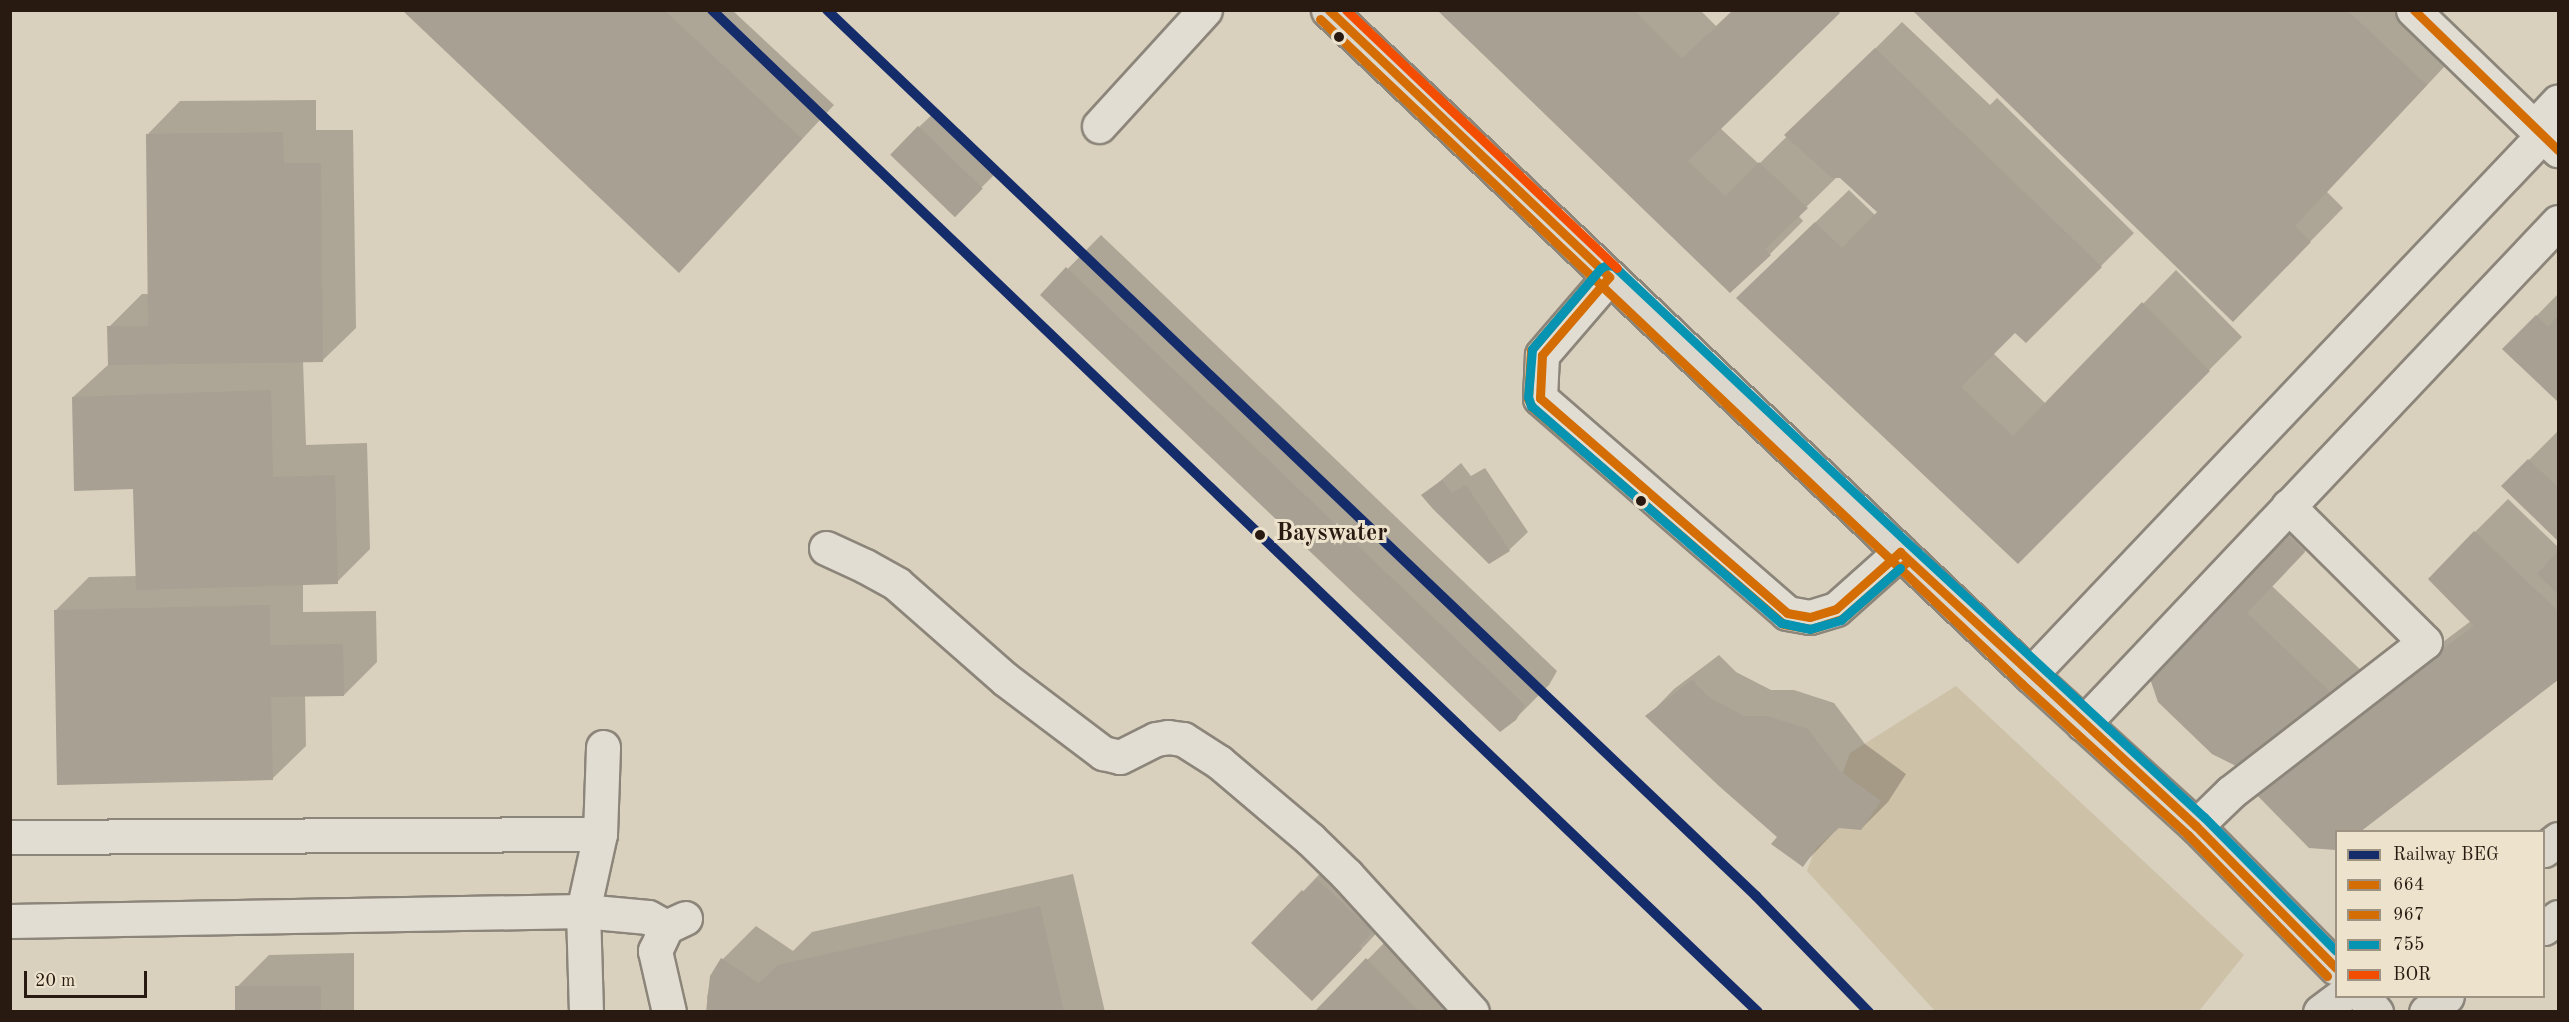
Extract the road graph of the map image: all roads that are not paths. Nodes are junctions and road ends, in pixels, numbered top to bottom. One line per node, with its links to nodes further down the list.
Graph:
1 (1205, 10): 5 (street)
2 (1328, 10): 8 (main road)
3 (2413, 10): 6 (street)
4 (2559, 101): 6 (street)
5 (1099, 126)
6 (2545, 137): 12 (street)
7 (2559, 222): 9 (street)
8 (1609, 277): 11 (main road); 11 (street)
9 (2288, 506): 13 (street); 15 (street)
10 (826, 549): 30 (street)
11 (1900, 552): 12 (main road)
12 (2030, 675): 13 (main road)
13 (2083, 724): 15 (main road)
14 (603, 747): 16 (street)
15 (2196, 826): 24 (main road)
16 (600, 834): 17 (street); 20 (street)
17 (10, 837)
18 (2559, 839): 19 (main road)
19 (2545, 849)
20 (583, 911): 22 (street); 28 (street); 29 (street)
21 (2559, 917): 23 (main road)
22 (10, 921)
23 (2545, 927)
24 (2335, 966)
25 (2339, 998): 31 (main road)
26 (2364, 998): 32 (main road)
27 (2444, 998): 33 (main road)
28 (586, 1011)
29 (669, 1011)
30 (1472, 1011)
31 (2320, 1011)
32 (2376, 1011)
33 (2426, 1011)

